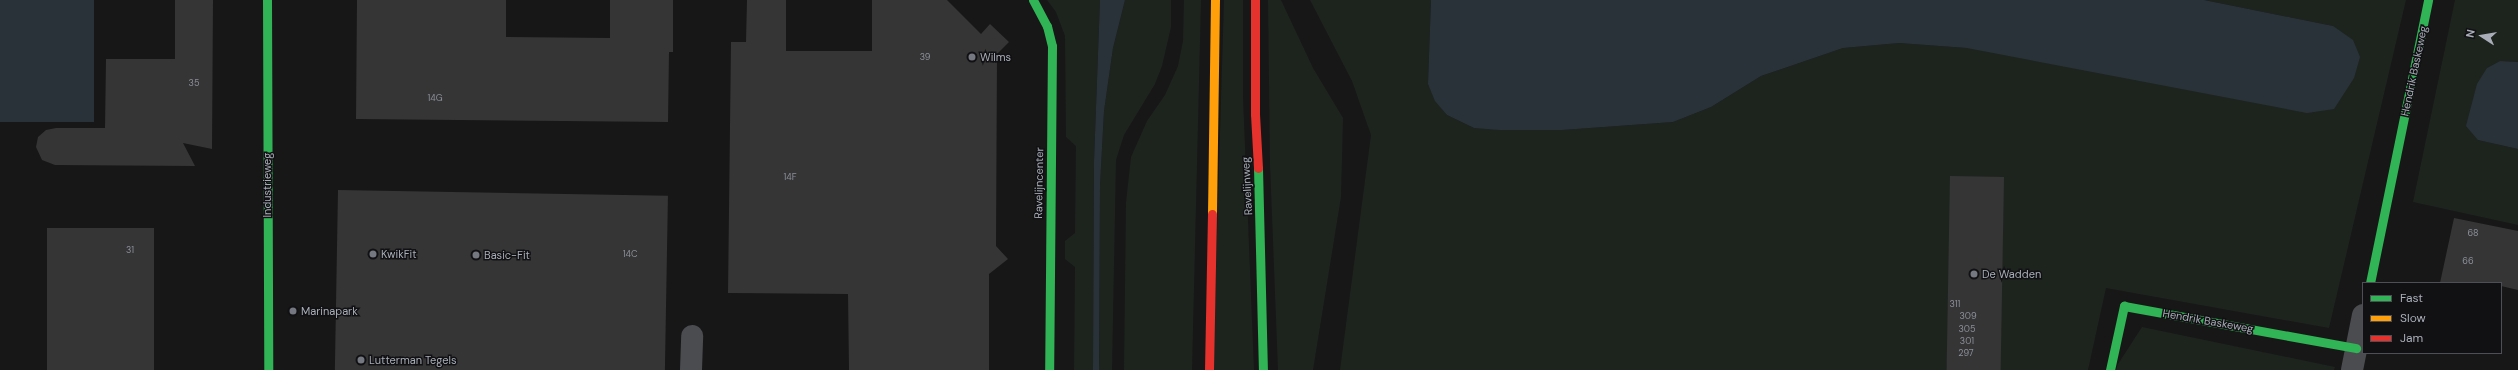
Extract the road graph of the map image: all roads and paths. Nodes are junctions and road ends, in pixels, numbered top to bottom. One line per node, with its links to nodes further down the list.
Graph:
1 (267, 0): 10 (street, Industrieweg)
2 (1032, 0): 12 (street, Ravelijncenter)
3 (1216, 0): 13 (street)
4 (1255, 0): 14 (street, Ravelijnweg)
5 (2428, 0): 6 (street, Hendrik Baskeweg)
6 (2370, 282)
7 (2362, 320): 9 (street)
8 (692, 336): 11 (street)
9 (2356, 348): 15 (street, Hendrik Baskeweg); 16 (street)
10 (268, 370)
11 (691, 370)
12 (1049, 370)
13 (1210, 370)
14 (1263, 370)
15 (2110, 370)
16 (2352, 370)

